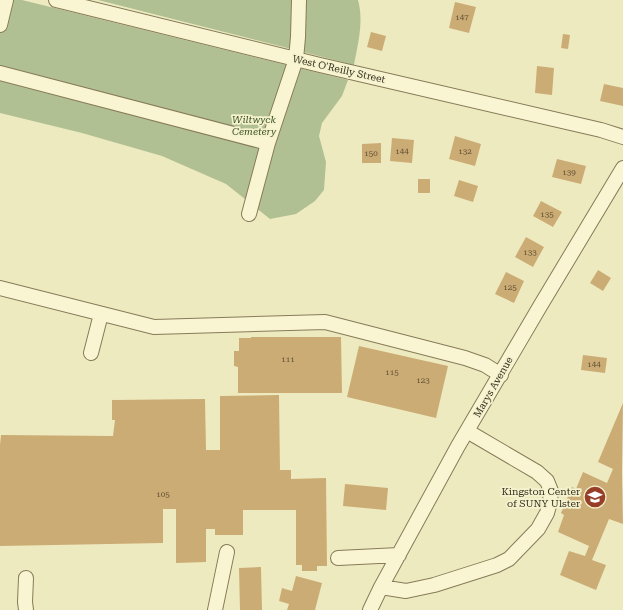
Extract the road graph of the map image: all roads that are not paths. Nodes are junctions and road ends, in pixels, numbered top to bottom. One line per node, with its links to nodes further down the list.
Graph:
1 (6, 0): 4 (street)
2 (56, 0): 5 (street, West O'Reilly Street)
3 (299, 0): 5 (street)
4 (0, 25)
5 (296, 59): 7 (street, West O'Reilly Street); 8 (street)
6 (0, 73): 8 (street)
7 (623, 137)
8 (268, 143): 10 (street)
9 (623, 168): 14 (street, Marys Avenue)
10 (249, 214)
11 (0, 288): 12 (street)
12 (101, 314): 13 (street); 14 (street)
13 (91, 353)
14 (501, 374): 15 (street, Marys Avenue)
15 (467, 431): 17 (street, Marys Avenue); 20 (street)
16 (228, 552): 22 (street)
17 (399, 556): 18 (street); 20 (street, Marys Avenue)
18 (338, 558)
19 (26, 578): 21 (street)
20 (381, 587): 23 (street, Marys Avenue)
21 (26, 610)
22 (215, 610)
23 (370, 610)

